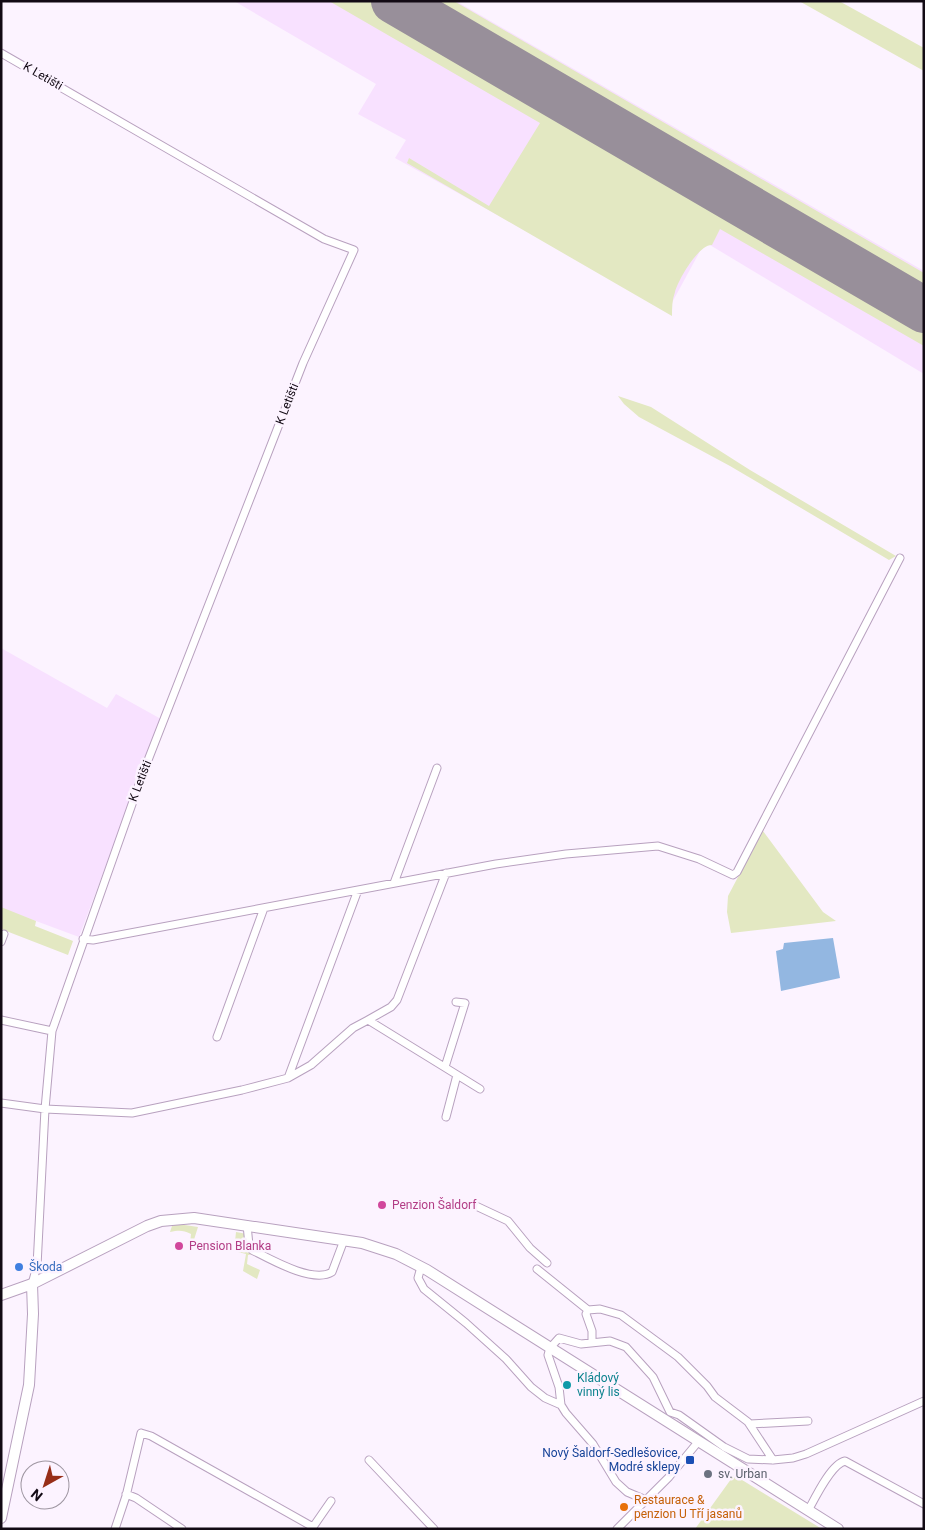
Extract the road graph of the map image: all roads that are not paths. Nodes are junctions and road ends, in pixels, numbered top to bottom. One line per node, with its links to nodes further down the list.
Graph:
1 (1, 52): 9 (street, K Letišti)
2 (900, 558): 4 (street)
3 (437, 768): 5 (street)
4 (446, 873): 5 (street); 13 (street)
5 (394, 883): 6 (street)
6 (358, 890): 7 (street); 18 (street)
7 (264, 908): 9 (street); 15 (street)
8 (4, 934): 10 (street)
9 (83, 939): 14 (street)
10 (1, 942)
11 (456, 1002): 16 (street)
12 (1, 1020): 14 (street)
13 (368, 1020): 16 (street); 18 (street)
14 (52, 1031): 21 (street)
15 (217, 1037)
16 (445, 1067): 17 (street)
17 (457, 1075): 19 (street); 22 (street)
18 (288, 1078): 21 (street)
19 (480, 1089)
20 (1, 1103): 21 (street)
21 (45, 1109): 29 (street)
22 (446, 1117)
23 (476, 1206): 26 (street)
24 (247, 1225): 25 (main road); 25 (street); 29 (main road)
25 (344, 1240): 27 (main road)
26 (547, 1263)
27 (421, 1266): 33 (main road); 35 (street)
28 (537, 1268): 31 (street)
29 (32, 1284): 30 (main road); 47 (main road)
30 (1, 1295)
31 (588, 1310): 32 (street); 38 (street)
32 (592, 1342): 33 (street); 36 (street)
33 (550, 1348): 35 (street); 36 (main road)
34 (924, 1401): 41 (street)
35 (561, 1405): 43 (street)
36 (666, 1416): 39 (main road); 41 (street)
37 (808, 1421): 38 (street)
38 (750, 1424): 41 (street)
39 (698, 1442): 43 (street); 46 (main road)
40 (369, 1460): 50 (street)
41 (773, 1460)
42 (126, 1494): 44 (street); 48 (street); 49 (street)
43 (646, 1500): 51 (street)
44 (331, 1501)
45 (924, 1504): 46 (street)
46 (808, 1510): 52 (main road)
47 (1, 1518)
48 (115, 1529)
49 (182, 1529)
50 (434, 1529)
51 (617, 1529)
52 (838, 1529)

